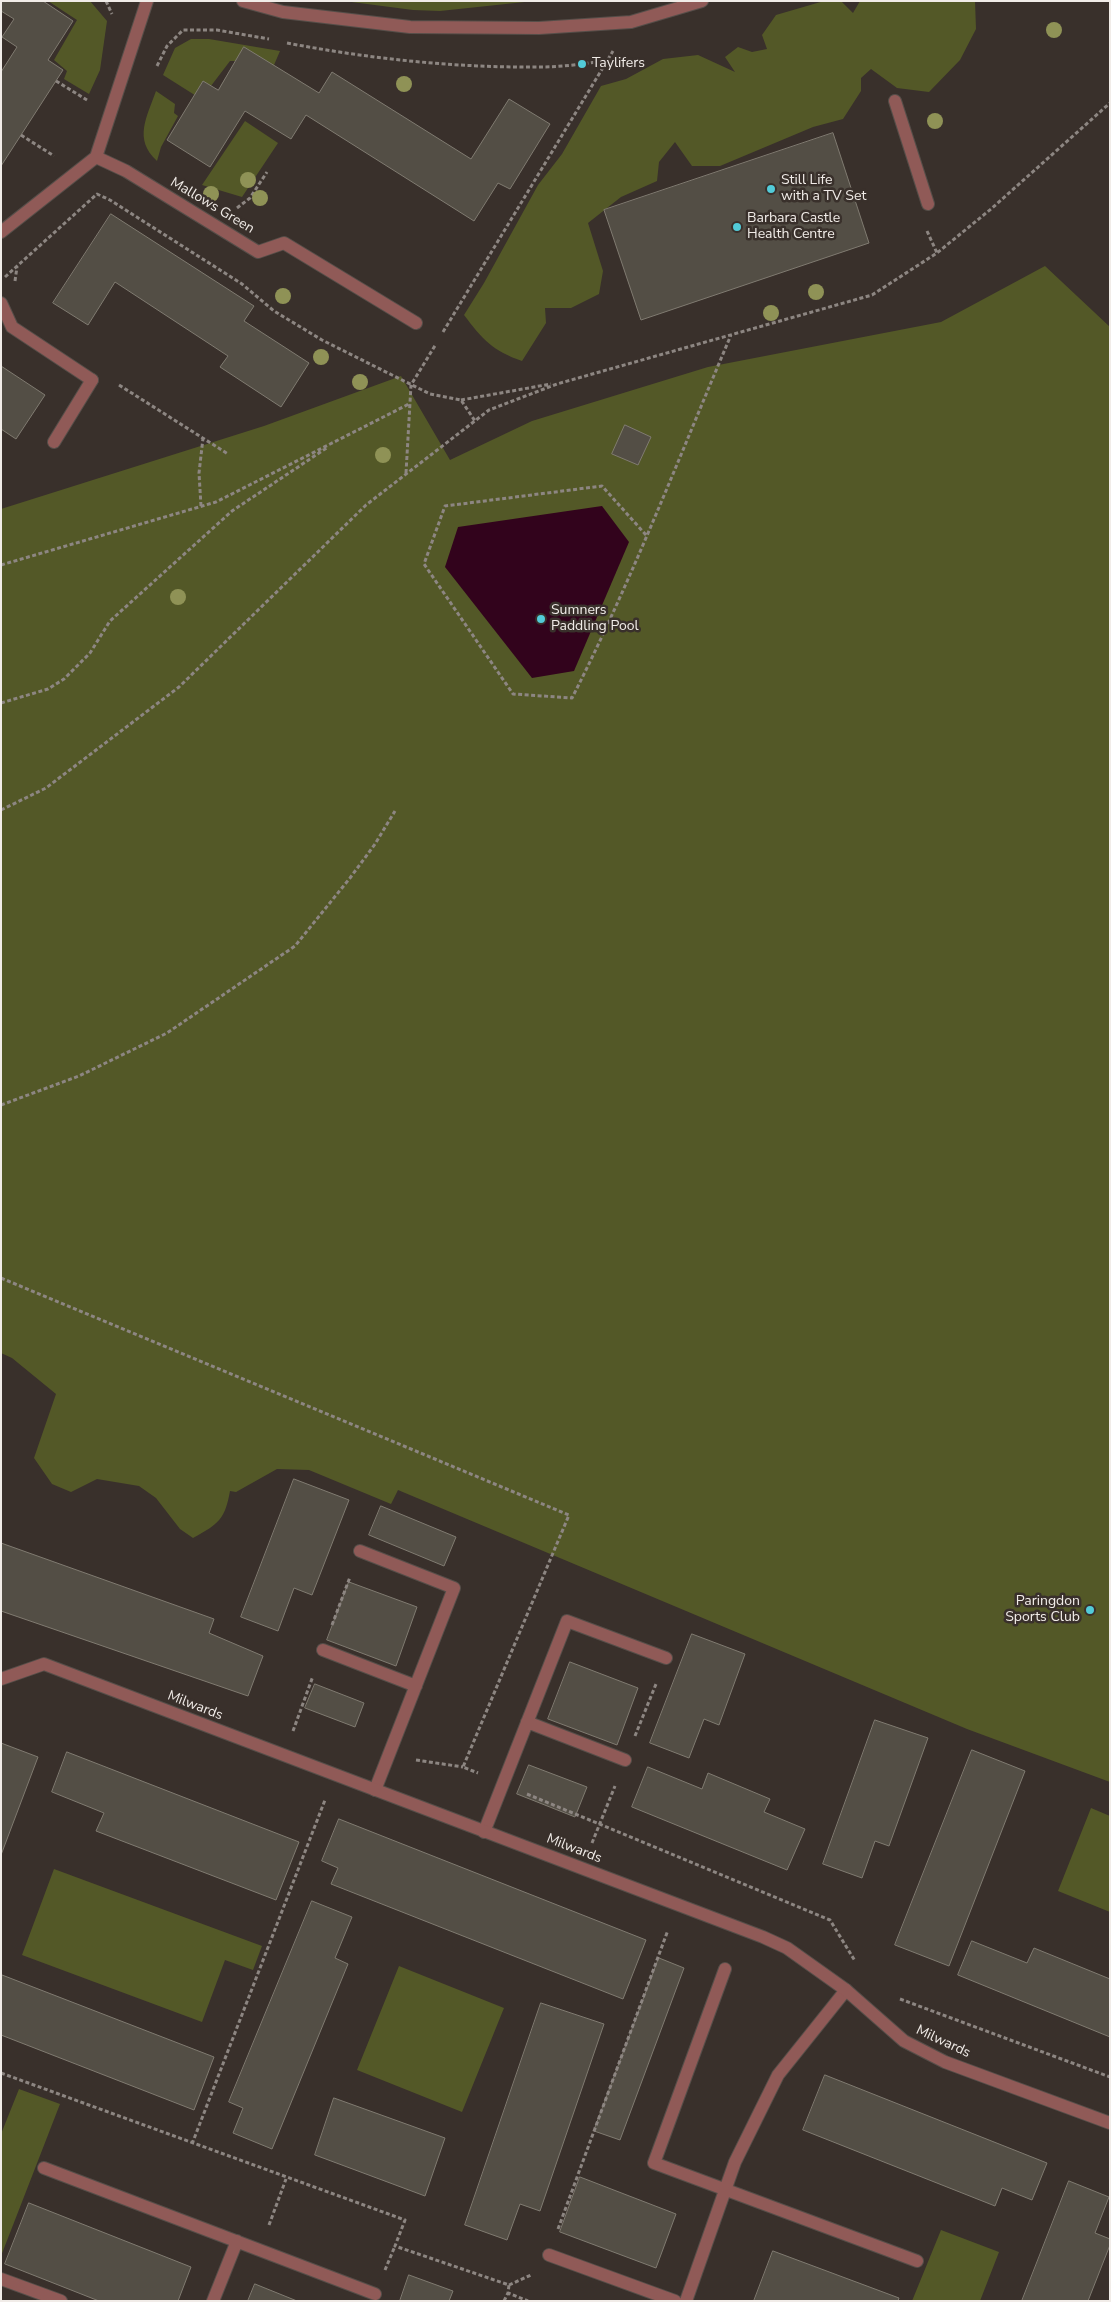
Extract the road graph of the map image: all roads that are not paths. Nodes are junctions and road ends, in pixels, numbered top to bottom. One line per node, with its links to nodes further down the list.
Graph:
1 (147, 1): 5 (street)
2 (243, 1): 3 (street)
3 (702, 1)
4 (895, 101): 6 (street)
5 (96, 157): 7 (street); 9 (street, Mallows Green)
6 (928, 204)
7 (1, 232)
8 (1, 302): 10 (street)
9 (416, 323)
10 (54, 442)
11 (360, 1551): 15 (street)
12 (323, 1650): 15 (street)
13 (666, 1658): 16 (street)
14 (1, 1679): 18 (street, Milwards)
15 (416, 1686): 18 (street)
16 (527, 1722): 17 (street); 19 (street)
17 (625, 1760)
18 (375, 1790): 19 (street, Milwards)
19 (484, 1832): 21 (street, Milwards)
20 (725, 1968): 24 (street)
21 (846, 1990): 22 (street, Milwards); 24 (street)
22 (1110, 2123)
23 (44, 2168): 25 (street)
24 (726, 2190): 27 (street); 33 (street)
25 (237, 2241): 29 (street); 31 (street)
26 (549, 2255): 32 (street)
27 (917, 2260)
28 (1, 2279): 30 (street)
29 (375, 2294)
30 (61, 2301)
31 (213, 2301)
32 (675, 2301)
33 (686, 2301)

